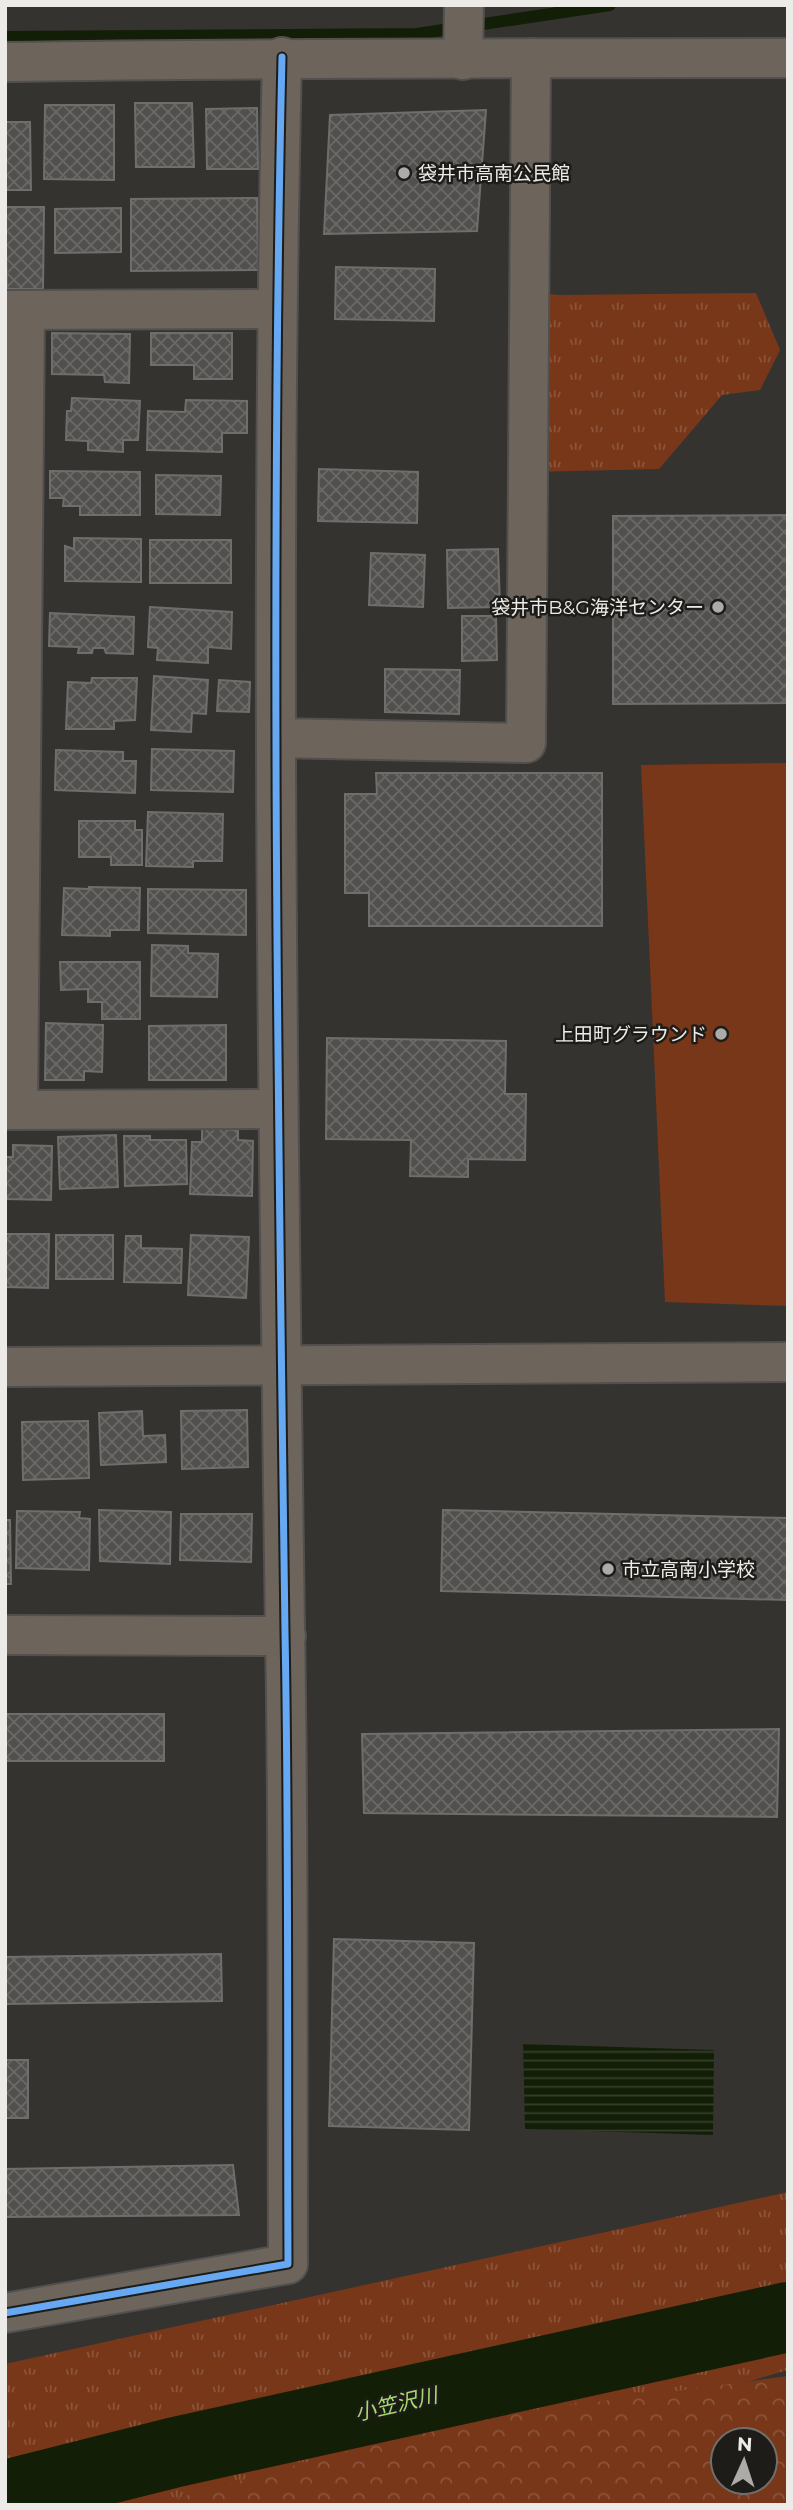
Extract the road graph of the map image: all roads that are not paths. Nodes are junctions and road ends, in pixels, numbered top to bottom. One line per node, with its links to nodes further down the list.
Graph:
1 (464, 5): 5 (street)
2 (282, 57): 5 (street); 6 (street); 7 (street)
3 (531, 58): 4 (street); 5 (street); 9 (street)
4 (788, 58)
5 (463, 60)
6 (5, 62)
7 (276, 309): 8 (street); 9 (street)
8 (15, 310): 11 (street)
9 (277, 738): 10 (street)
10 (277, 1108): 11 (street); 13 (street)
11 (12, 1110)
12 (788, 1362): 13 (street)
13 (280, 1365): 14 (street); 16 (street)
14 (5, 1367)
15 (5, 1635): 16 (street)
16 (286, 1636): 17 (street)
17 (5, 2313)

